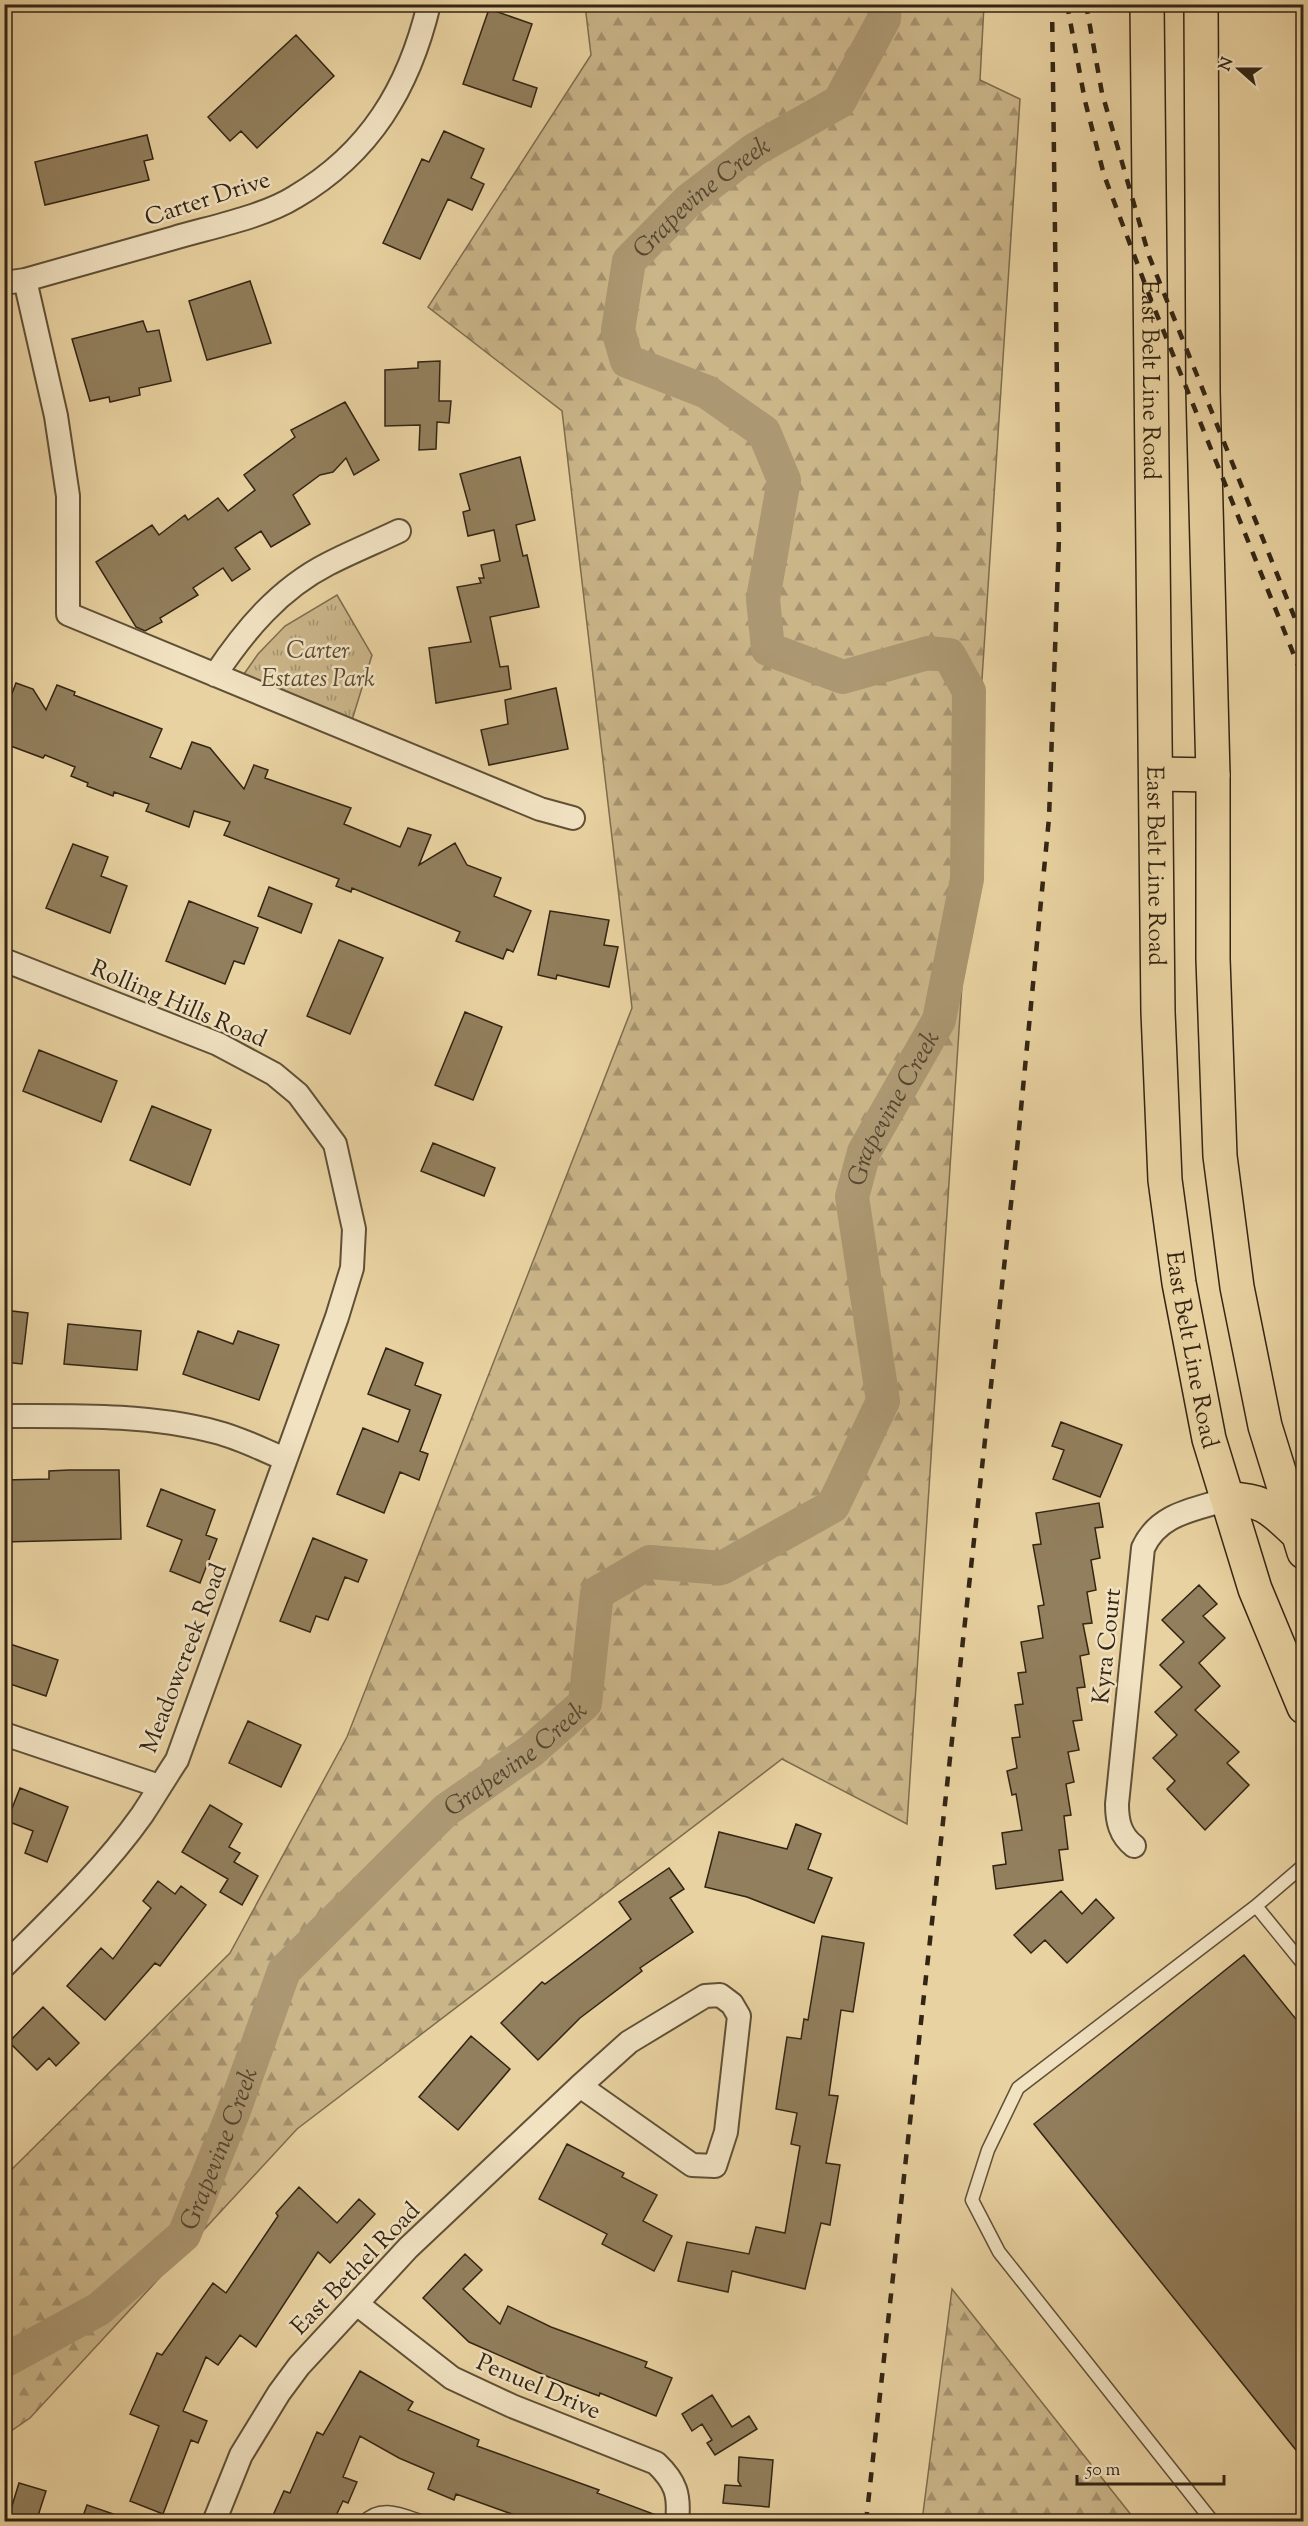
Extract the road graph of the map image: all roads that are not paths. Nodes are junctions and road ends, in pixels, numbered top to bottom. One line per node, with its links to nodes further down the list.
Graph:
1 (429, 4): 4 (street, Carter Drive)
2 (1147, 4): 7 (main road, East Belt Line Road)
3 (1201, 4): 8 (main road)
4 (15, 282): 6 (street)
5 (399, 531): 6 (street)
6 (215, 675): 9 (street)
7 (1157, 774): 8 (main road); 13 (main road, East Belt Line Road)
8 (1213, 774): 14 (main road)
9 (573, 818)
10 (4, 960): 12 (street, Rolling Hills Road)
11 (4, 1416): 12 (street)
12 (285, 1459): 17 (street, Meadowcreek Road)
13 (1228, 1499): 14 (main road); 15 (main road, East Belt Line Road); 18 (street, Kyra Court)
14 (1300, 1542)
15 (1304, 1707)
16 (4, 1734): 17 (street)
17 (159, 1786): 22 (street, Meadowcreek Road)
18 (1134, 1846)
19 (1304, 1865): 20 (lane)
20 (1256, 1906): 21 (lane); 29 (lane)
21 (1304, 1965)
22 (4, 1966)
23 (580, 2086): 23 (street, East Bethel Road); 24 (street, East Bethel Road)
24 (357, 2304): 25 (street, East Bethel Road); 28 (street, Penuel Drive)
25 (214, 2522)
26 (364, 2522): 27 (lane)
27 (423, 2522)
28 (677, 2522)
29 (1213, 2522)

